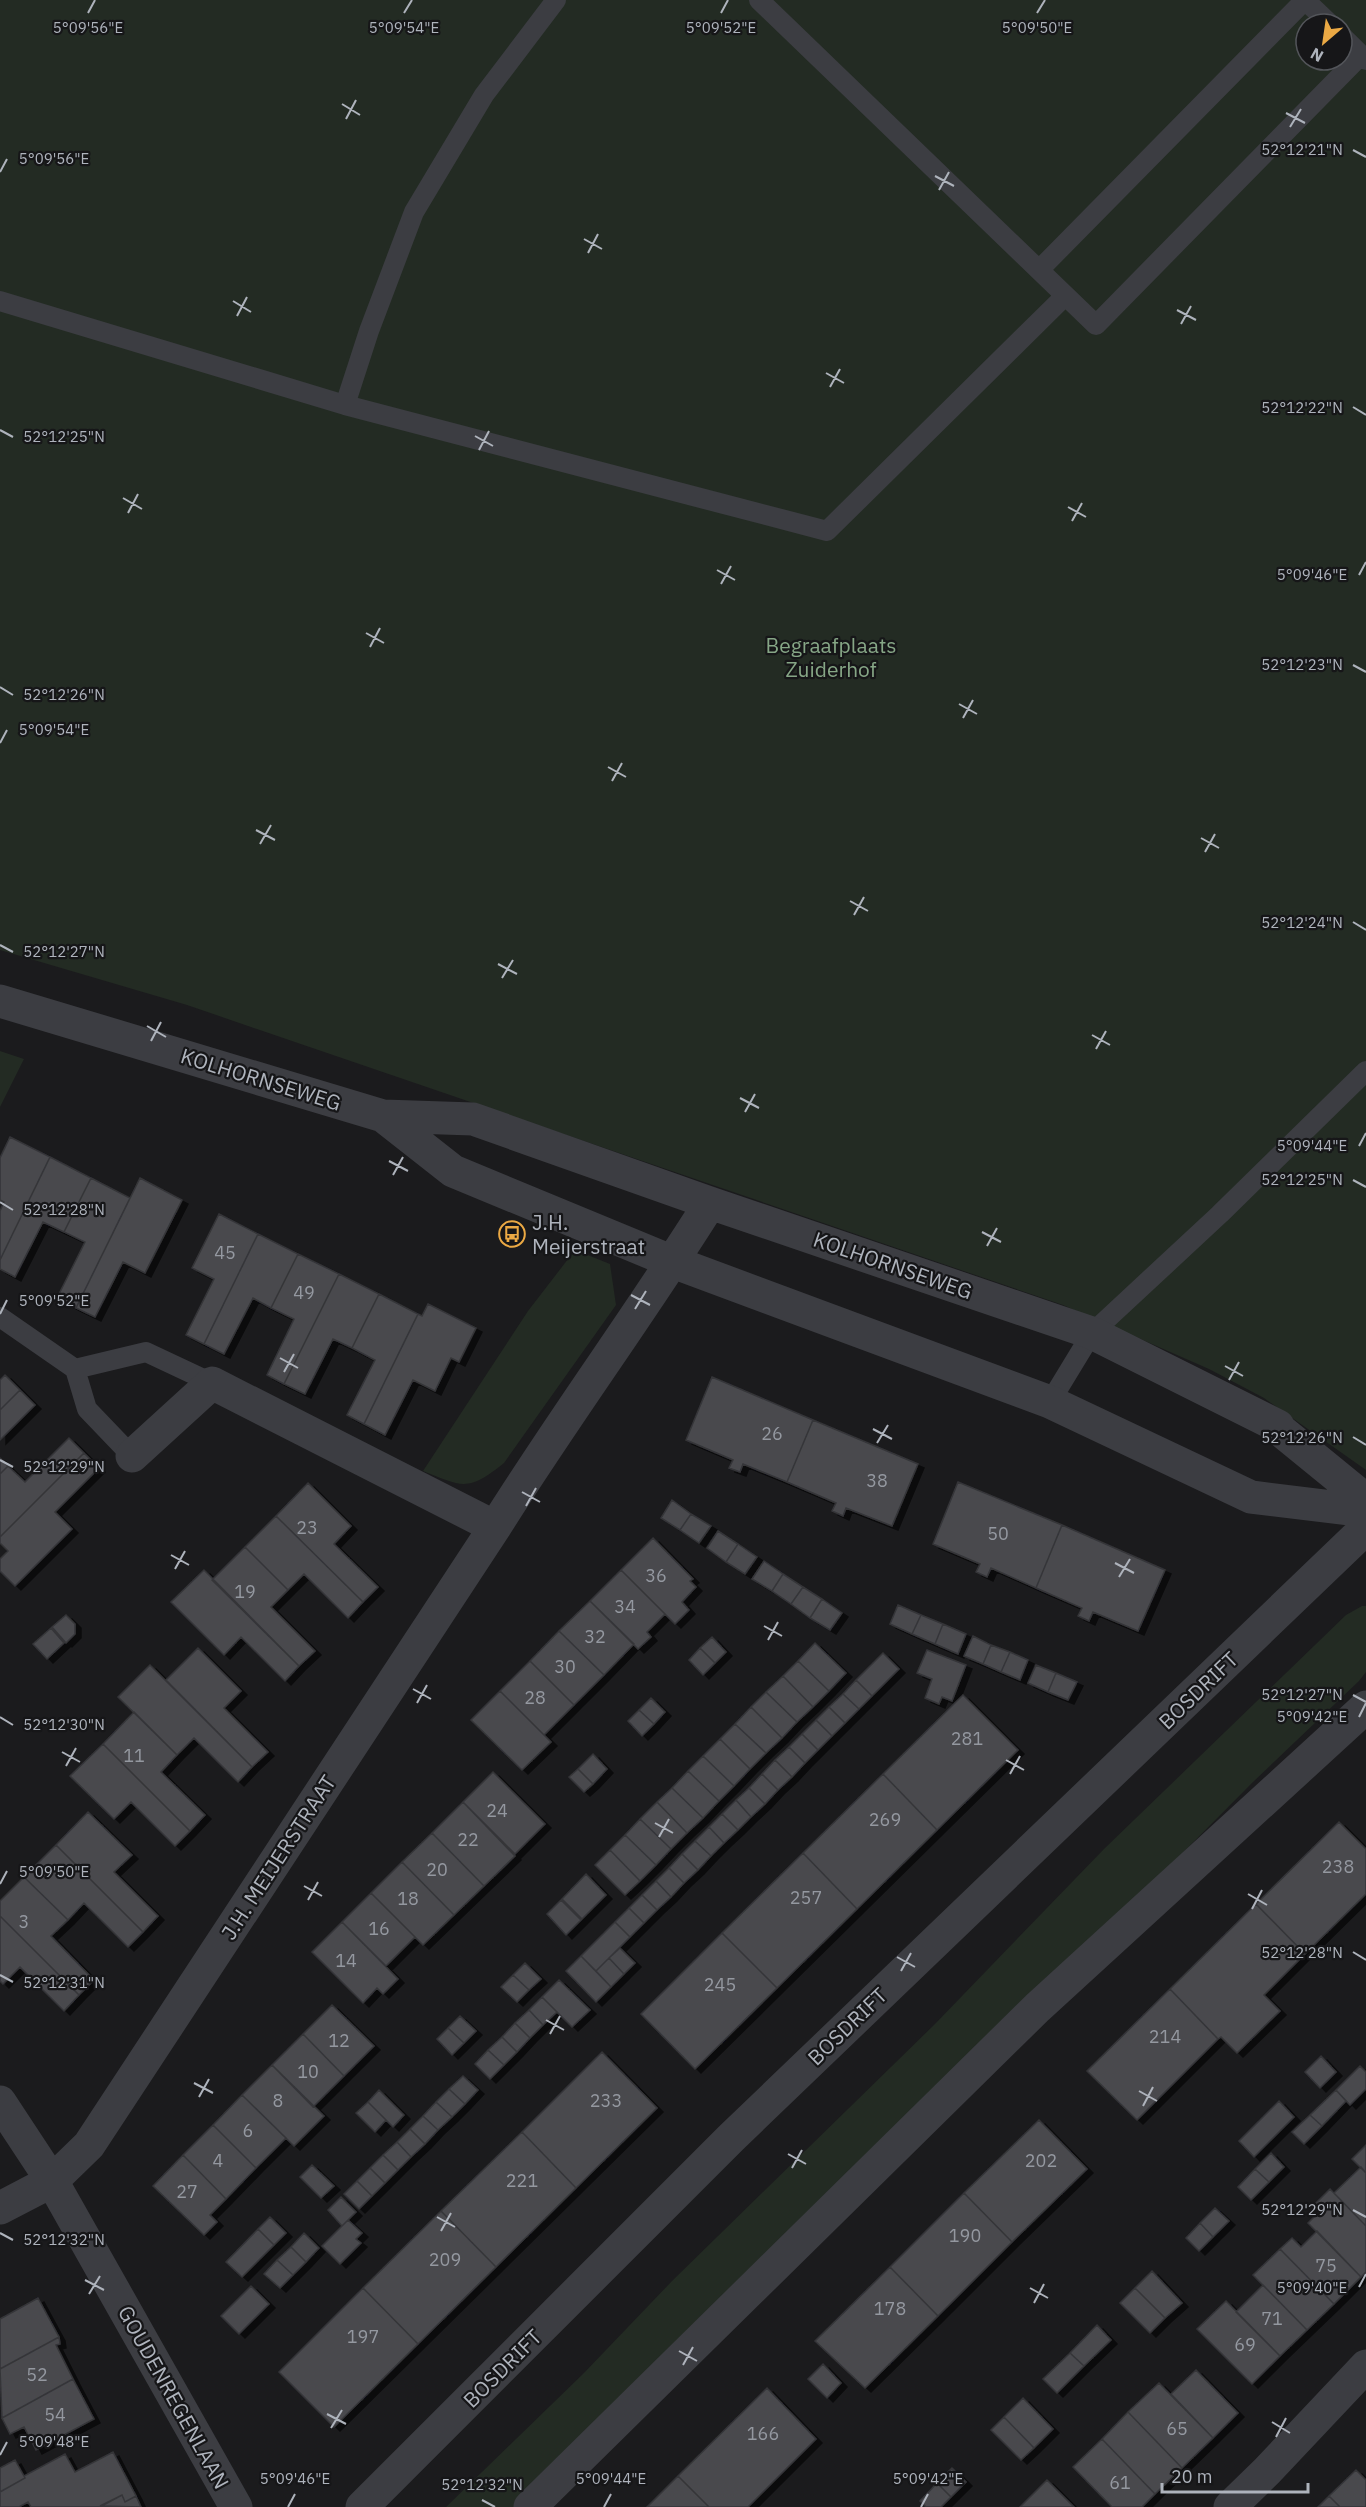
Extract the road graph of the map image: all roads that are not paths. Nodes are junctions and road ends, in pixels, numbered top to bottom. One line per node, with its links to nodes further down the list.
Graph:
1 (556, 0): 9 (lane)
2 (759, 0): 6 (lane)
3 (1305, 0): 4 (lane); 6 (lane)
4 (1318, 12)
5 (1364, 57): 7 (lane)
6 (1039, 270): 7 (lane)
7 (1065, 296): 9 (lane)
8 (0, 301): 9 (lane)
9 (345, 405)
10 (0, 1001): 12 (street, KOLHORNSEWEG)
11 (1366, 1071): 16 (lane)
12 (383, 1116): 13 (street, KOLHORNSEWEG); 14 (street, KOLHORNSEWEG)
13 (710, 1203): 14 (street, J.H. MEIJERSTRAAT); 16 (street, KOLHORNSEWEG)
14 (673, 1262): 19 (street, KOLHORNSEWEG); 23 (street, J.H. MEIJERSTRAAT)
15 (0, 1317): 17 (lane)
16 (1092, 1333): 19 (lane); 21 (street, KOLHORNSEWEG)
17 (75, 1370): 18 (lane); 20 (lane)
18 (212, 1383): 20 (street); 23 (street)
19 (1050, 1402): 22 (street, KOLHORNSEWEG)
20 (132, 1456)
21 (1366, 1500)
22 (1366, 1511)
23 (495, 1527): 27 (street, J.H. MEIJERSTRAAT)
24 (1366, 1528): 31 (street, BOSDRIFT)
25 (1366, 1707): 32 (street)
26 (0, 2102): 27 (street, GOUDENREGENLAAN)
27 (52, 2181): 28 (street, J.H. MEIJERSTRAAT); 30 (street, GOUDENREGENLAAN)
28 (0, 2208)
29 (1366, 2366): 33 (street)
30 (236, 2507)
31 (362, 2507)
32 (530, 2507)
33 (1230, 2507)

